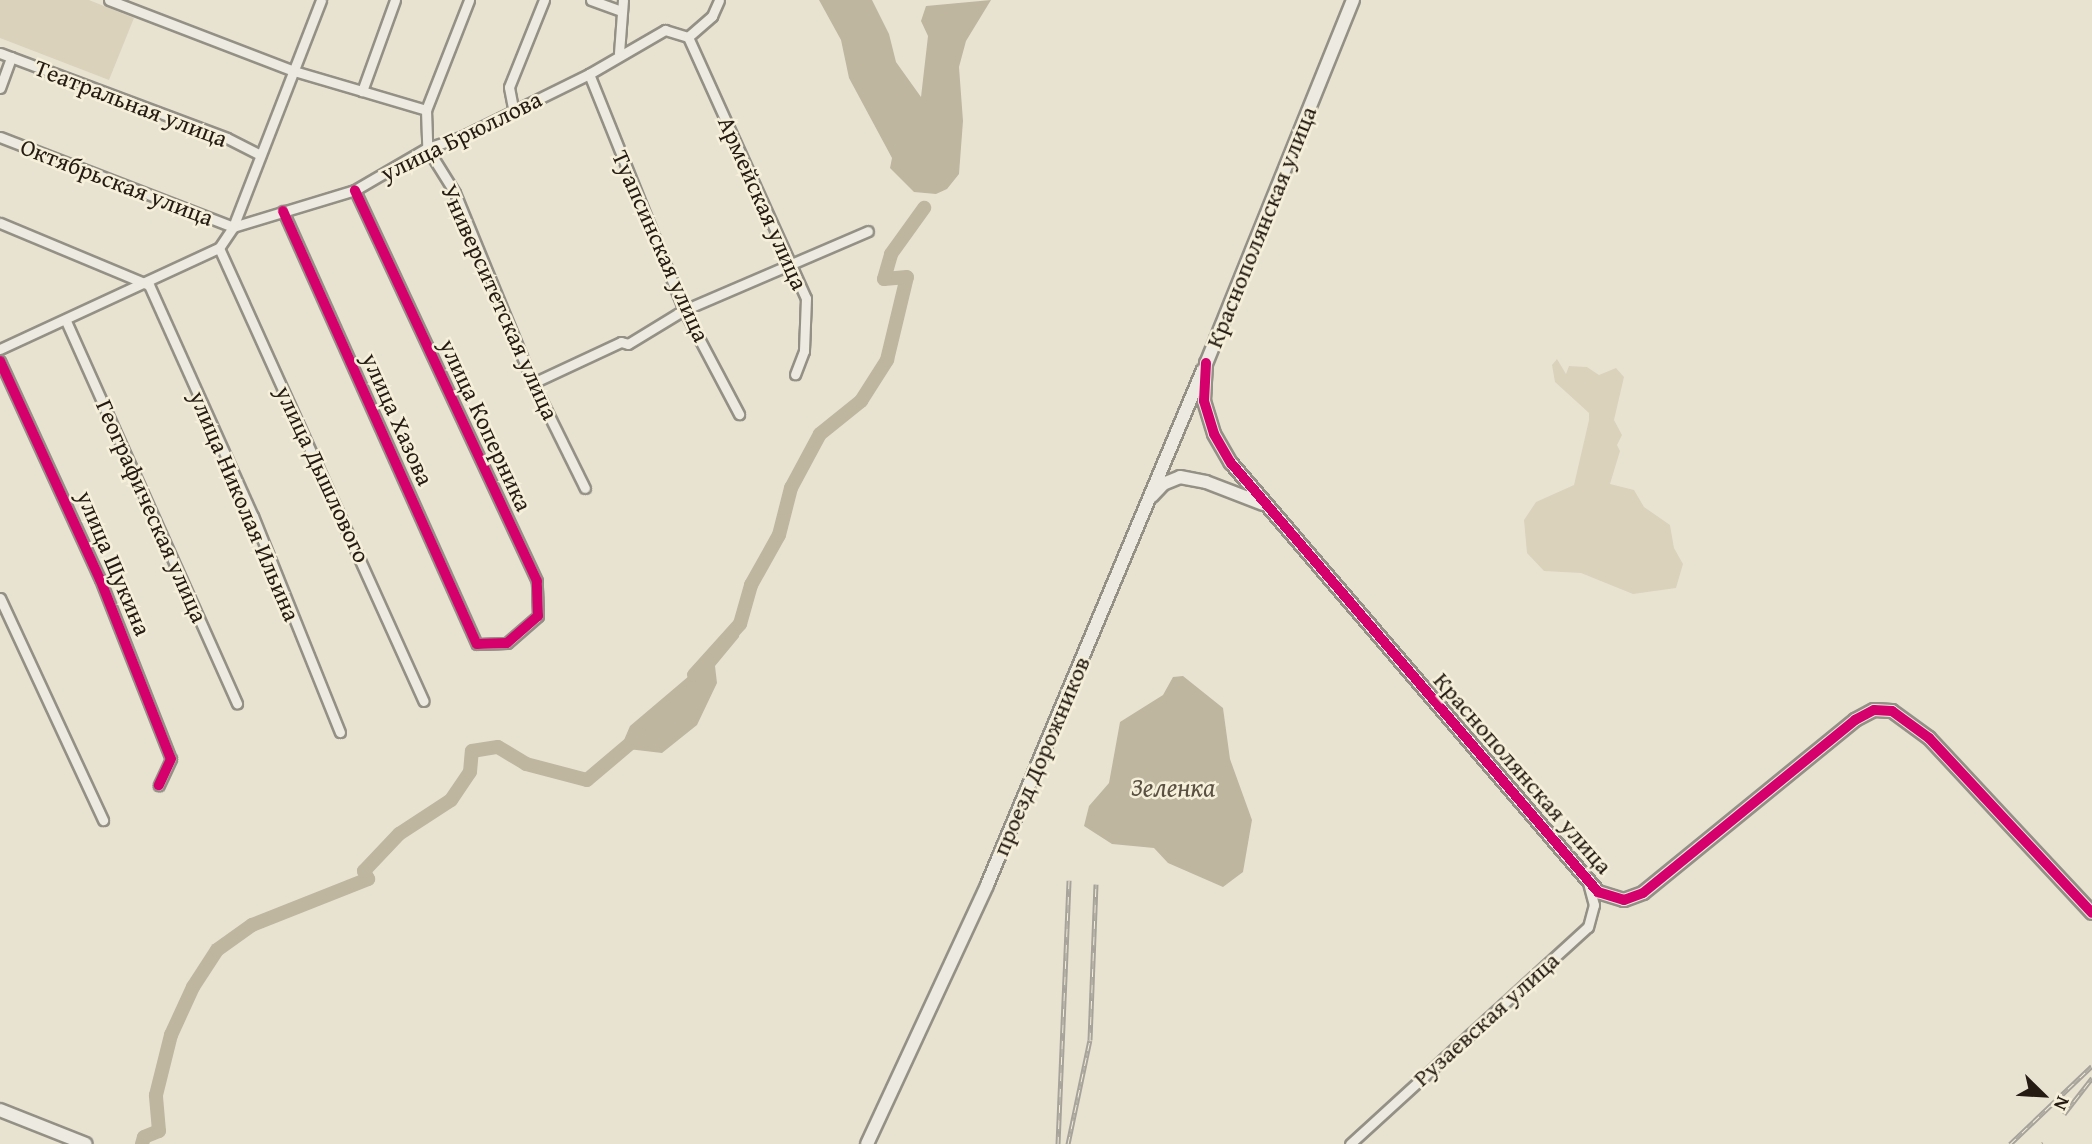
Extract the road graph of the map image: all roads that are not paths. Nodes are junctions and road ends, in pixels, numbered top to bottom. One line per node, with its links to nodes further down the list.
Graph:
1 (109, 0): 15 (street)
2 (321, 0): 15 (street)
3 (395, 0): 18 (street)
4 (469, 0): 20 (street)
5 (544, 0): 19 (street)
6 (591, 0): 10 (street)
7 (623, 0): 10 (street)
8 (719, 0): 11 (street)
9 (1353, 0): 36 (street, Краснополянская улица)
10 (620, 10): 13 (street)
11 (688, 37): 13 (street, улица Брюллова); 30 (street, Армейская улица)
12 (0, 53): 14 (street, Театральная улица)
13 (619, 53): 16 (street, улица Брюллова)
14 (11, 57): 17 (street); 23 (street, Театральная улица)
15 (294, 71): 18 (street); 23 (street)
16 (589, 74): 19 (street, улица Брюллова); 32 (street, Туапсинская улица)
17 (0, 88)
18 (362, 91): 20 (street)
19 (513, 108): 22 (street, улица Брюллова)
20 (426, 110): 22 (street, Университетская улица)
21 (0, 137): 27 (street, Октябрьская улица)
22 (428, 148): 24 (street, улица Брюллова); 38 (street, Университетская улица)
23 (260, 155): 27 (street)
24 (355, 190): 25 (street, улица Брюллова); 44 (street, улица Коперника)
25 (283, 211): 27 (street, улица Брюллова); 44 (street, улица Хазова)
26 (0, 223): 31 (street)
27 (233, 227): 29 (street)
28 (868, 231): 30 (street)
29 (219, 248): 31 (street); 45 (street, улица Дышлового)
30 (793, 267): 32 (street); 37 (street, Армейская улица)
31 (146, 281): 33 (street); 47 (street, улица Николая Ильина)
32 (684, 310): 38 (street); 39 (street, Туапсинская улица)
33 (66, 321): 34 (street); 46 (street, Географическая улица)
34 (0, 349)
35 (0, 361): 48 (street, улица Щукина)
36 (1206, 363): 41 (street, проезд Дорожников); 42 (street, Краснополянская улица)
37 (795, 374)
38 (533, 383): 40 (street, Университетская улица)
39 (739, 414)
40 (585, 488)
41 (1146, 502): 42 (street); 54 (street, проезд Дорожников)
42 (1266, 505): 50 (street, Краснополянская улица)
43 (0, 598): 49 (street)
44 (477, 644)
45 (424, 701)
46 (237, 703)
47 (340, 732)
48 (159, 785)
49 (103, 820)
50 (1588, 882): 51 (street, Краснополянская улица); 55 (street, Рузаевская улица)
51 (2092, 913)
52 (0, 1110): 53 (street)
53 (86, 1144)
54 (867, 1144)
55 (1350, 1144)

